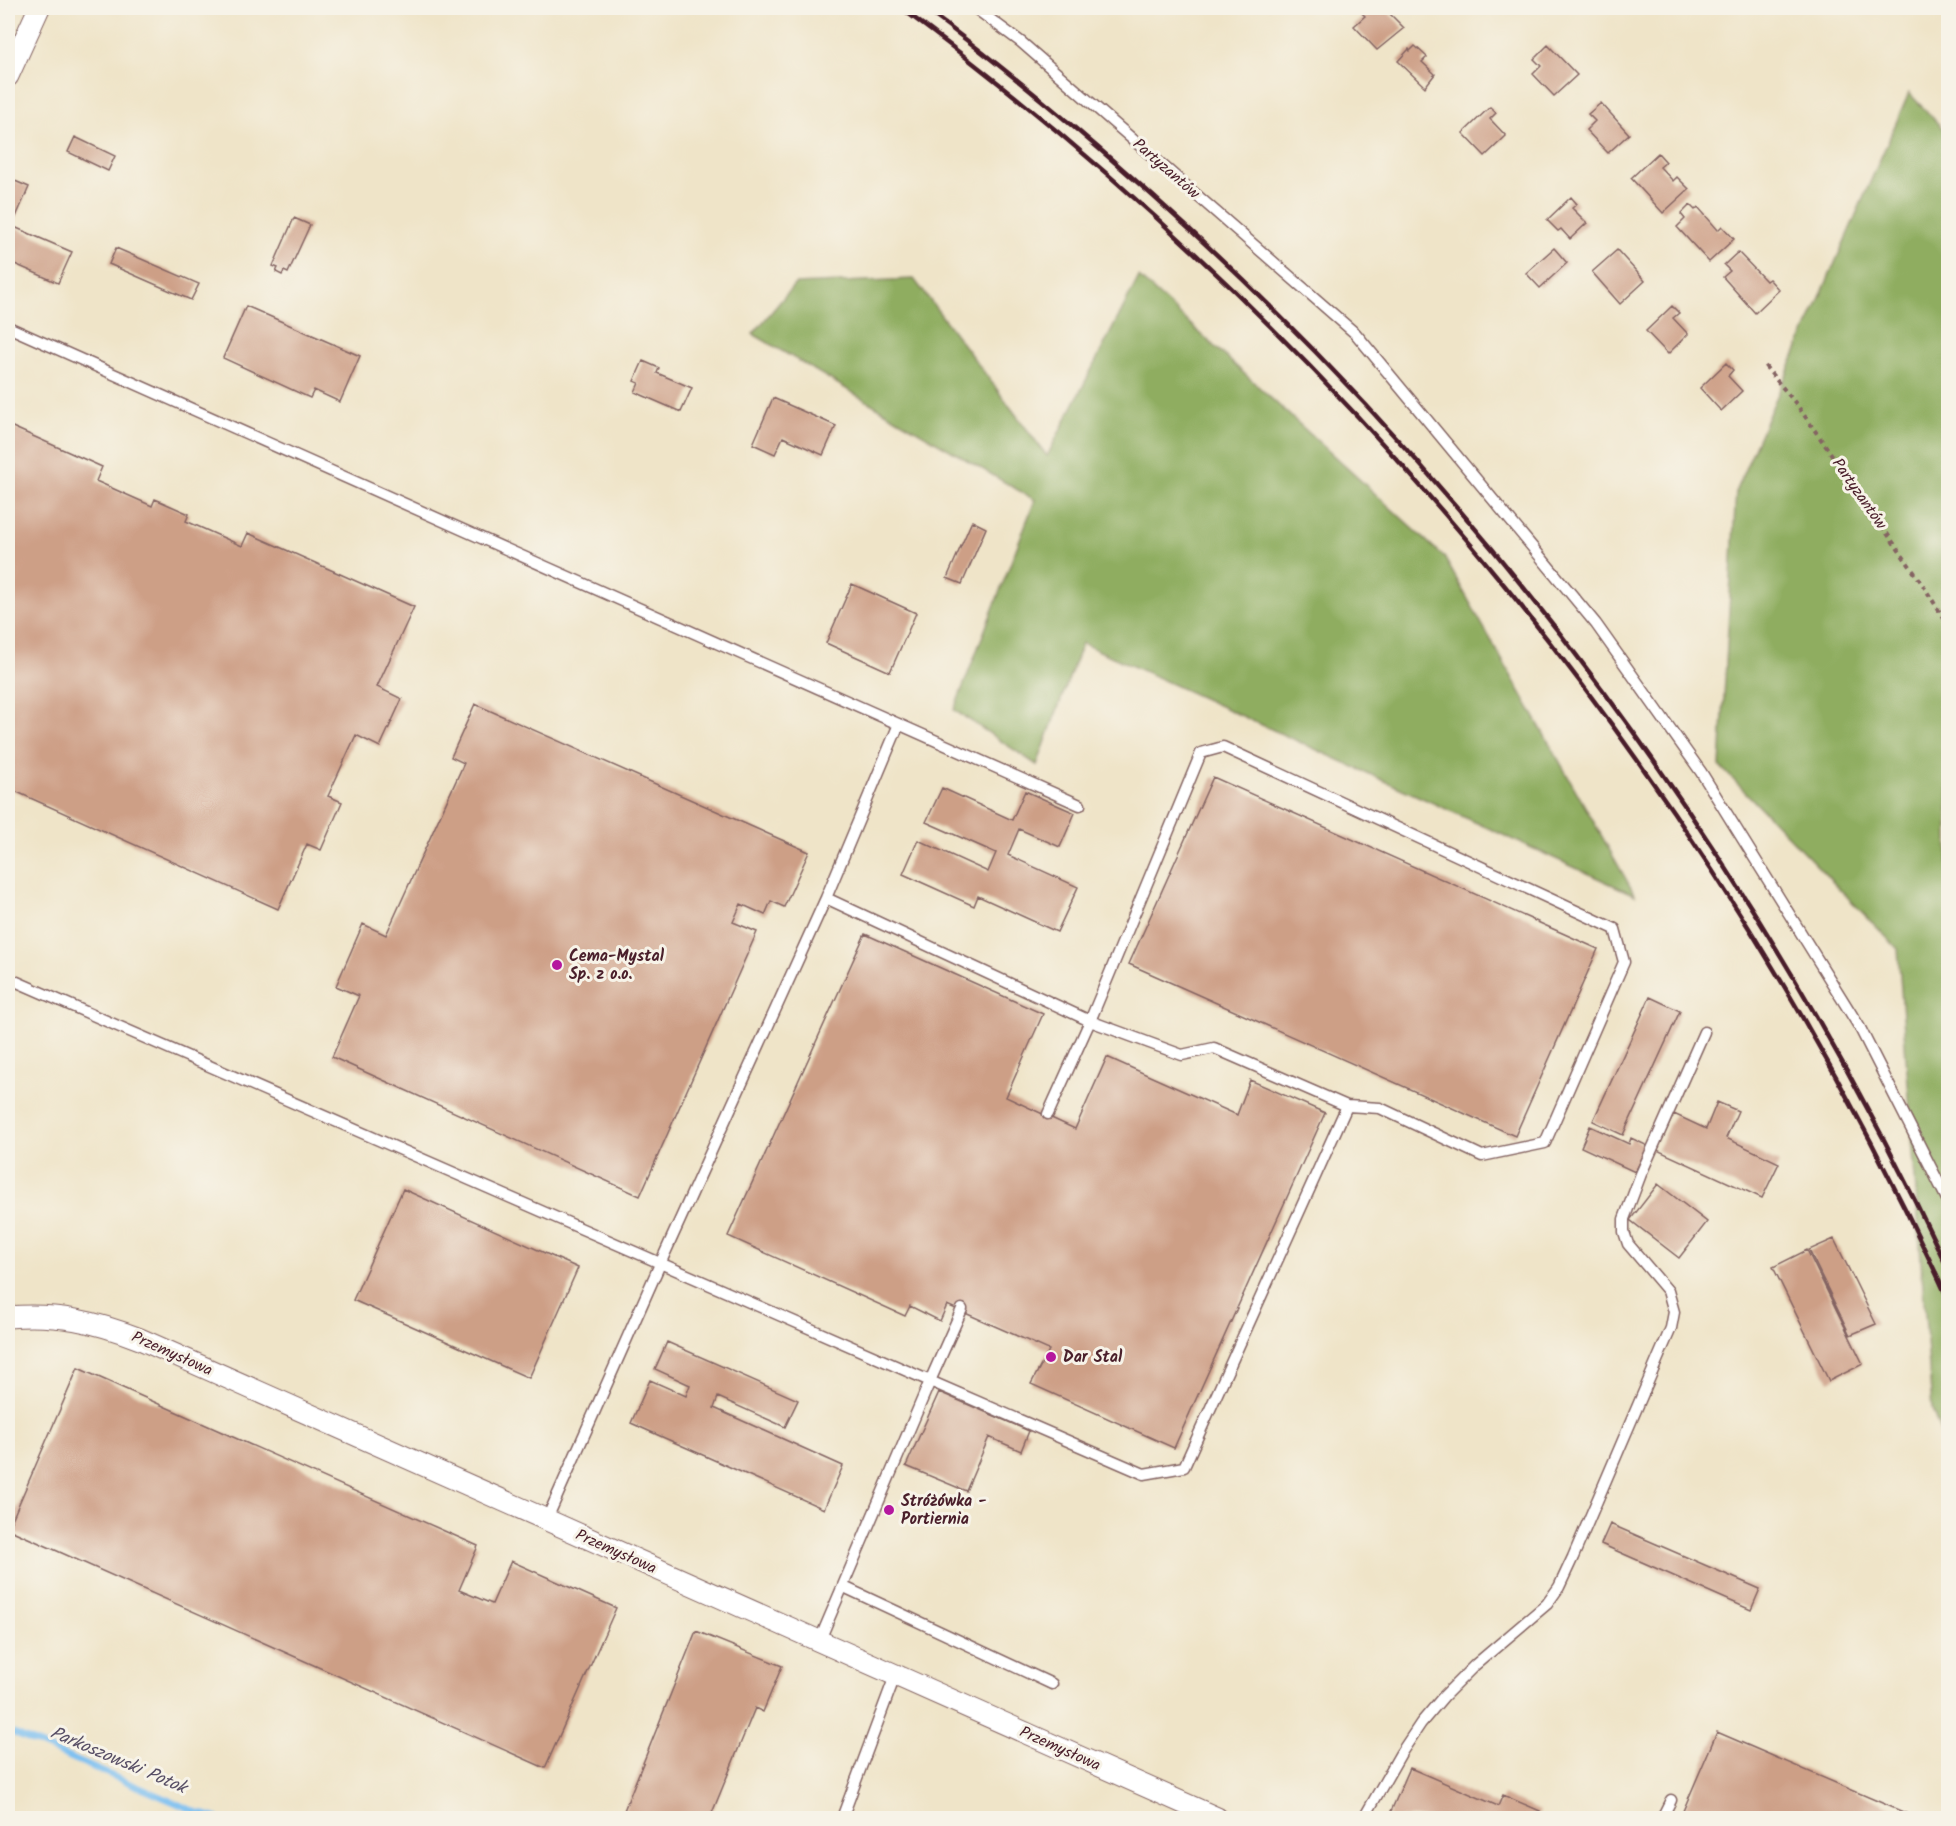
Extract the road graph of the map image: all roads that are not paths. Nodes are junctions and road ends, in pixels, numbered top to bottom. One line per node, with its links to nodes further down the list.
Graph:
1 (39, 8): 3 (street)
2 (975, 8): 13 (lane, Partyzantów)
3 (10, 64)
4 (8, 327): 5 (lane)
5 (899, 724): 6 (lane); 7 (lane)
6 (1080, 805)
7 (826, 898): 9 (lane); 14 (lane)
8 (8, 978): 14 (lane)
9 (1090, 1021): 11 (lane); 11 (lane); 12 (lane)
10 (1704, 1032): 26 (lane)
11 (1347, 1106): 17 (lane)
12 (1048, 1114)
13 (1948, 1201)
14 (660, 1264): 17 (lane); 18 (lane)
15 (962, 1309): 17 (lane)
16 (8, 1317): 18 (street, Przemysłowa)
17 (930, 1381): 19 (lane)
18 (546, 1521): 20 (street, Przemysłowa)
19 (844, 1587): 20 (lane); 22 (lane)
20 (819, 1642): 21 (street, Przemysłowa)
21 (895, 1676): 24 (lane); 25 (street, Przemysłowa)
22 (1052, 1684)
23 (1671, 1800): 27 (lane)
24 (842, 1818)
25 (1217, 1818)
26 (1364, 1818)
27 (1662, 1818)

